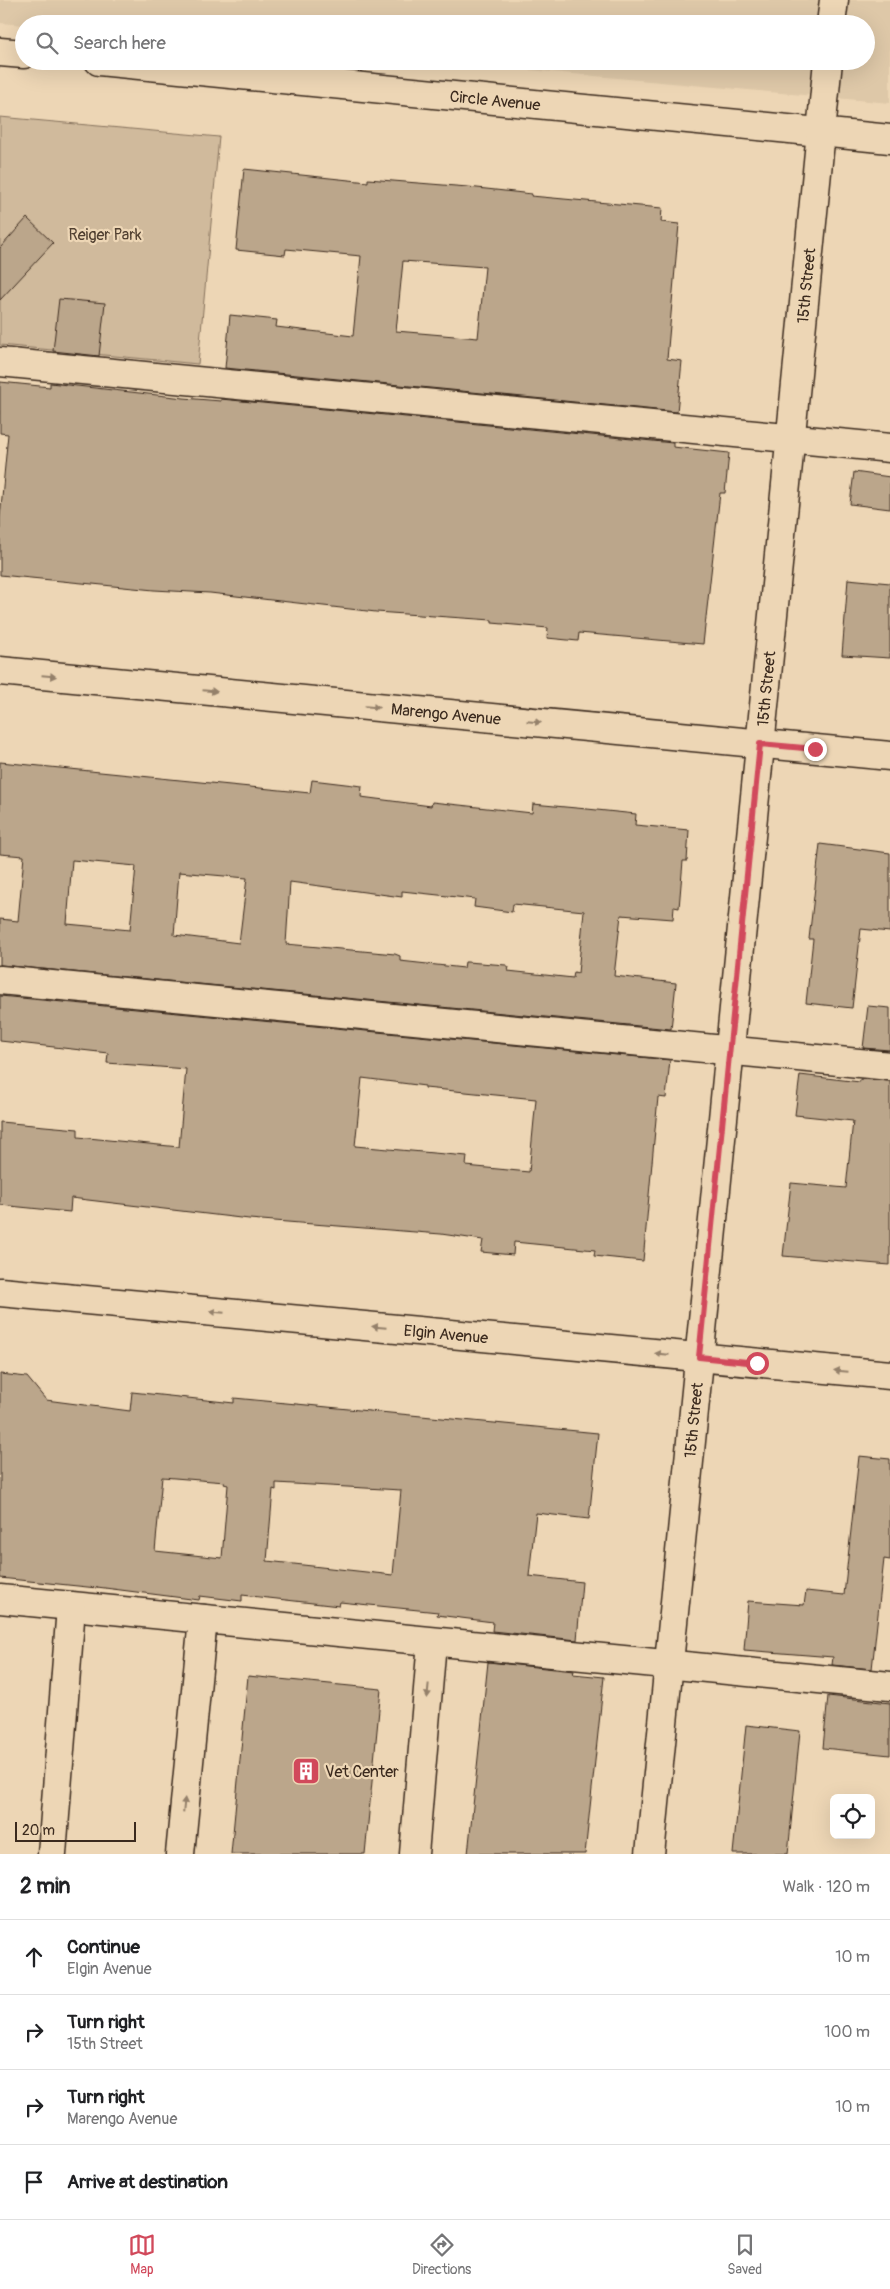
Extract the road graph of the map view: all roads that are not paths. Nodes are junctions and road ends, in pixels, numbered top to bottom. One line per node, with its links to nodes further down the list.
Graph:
1 (834, 0): 2 (street)
2 (833, 15)
3 (0, 52): 4 (street)
4 (15, 53)
5 (192, 70): 7 (street, Circle Avenue)
6 (827, 70): 7 (street, 15th Street)
7 (821, 131): 8 (street, Circle Avenue); 10 (street, 15th Street)
8 (890, 138)
9 (0, 362): 10 (street)
10 (790, 438): 11 (street); 13 (street, 15th Street)
11 (890, 448)
12 (0, 671): 13 (street, Marengo Avenue, one-way to 13)
13 (760, 744): 14 (street, Marengo Avenue); 16 (street, 15th Street)
14 (890, 756)
15 (0, 980): 16 (street)
16 (730, 1051): 17 (street); 19 (street, 15th Street)
17 (890, 1066)
18 (0, 1292): 19 (street, Elgin Avenue, one-way to 18)
19 (699, 1357): 20 (street, Elgin Avenue, one-way to 19); 25 (street, 15th Street)
20 (890, 1375)
21 (0, 1600): 22 (street)
22 (71, 1607): 23 (street); 27 (street)
23 (203, 1619): 24 (street); 28 (street, one-way to 23)
24 (432, 1642): 25 (street); 29 (street, one-way to 29)
25 (669, 1665): 26 (street); 30 (street, 15th Street)
26 (890, 1686)
27 (52, 1854)
28 (180, 1854)
29 (414, 1854)
30 (650, 1854)

